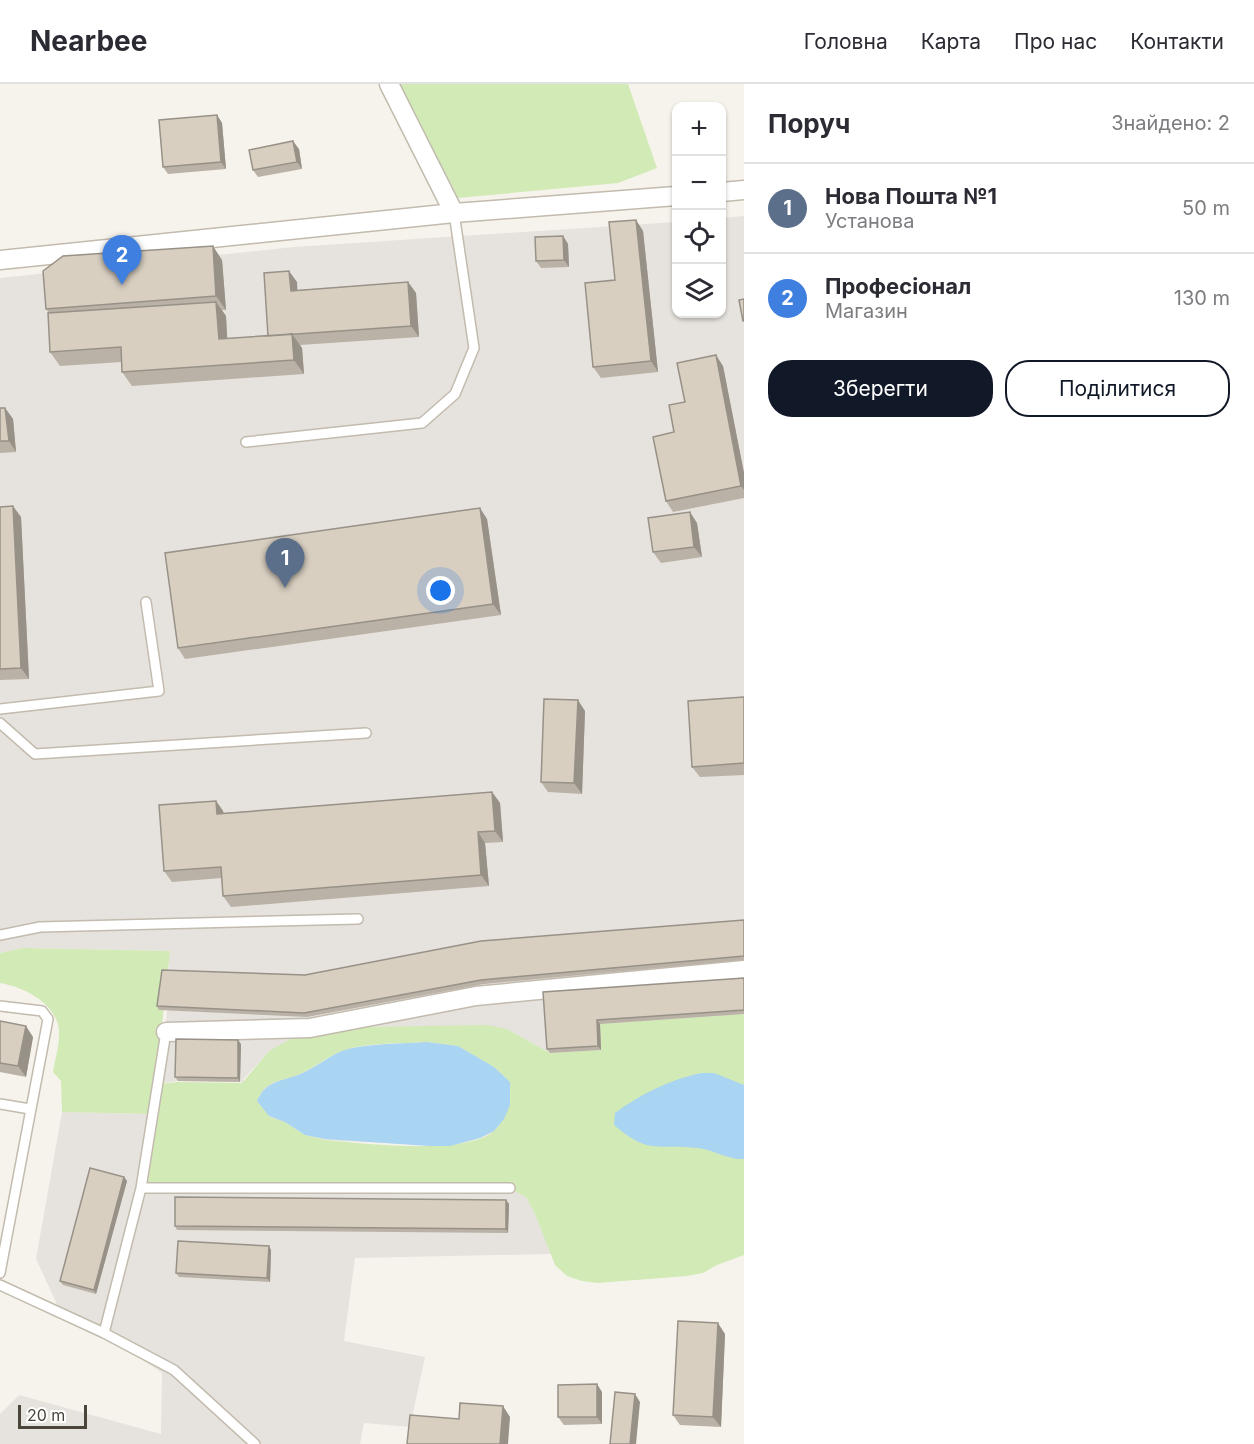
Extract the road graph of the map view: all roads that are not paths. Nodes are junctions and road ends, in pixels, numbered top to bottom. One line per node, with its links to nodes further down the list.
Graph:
1 (389, 84): 5 (street)
2 (744, 190): 3 (street)
3 (726, 192)
4 (672, 196): 5 (street)
5 (454, 213): 6 (street); 7 (lane)
6 (0, 260)
7 (246, 442)
8 (146, 602): 9 (lane)
9 (0, 709)
10 (0, 723): 11 (lane)
11 (366, 733)
12 (358, 919): 13 (lane)
13 (0, 935)
14 (744, 970): 16 (street)
15 (0, 1005): 18 (lane)
16 (166, 1032): 19 (lane)
17 (0, 1104): 18 (lane)
18 (30, 1109): 21 (lane)
19 (141, 1188): 20 (lane); 23 (lane)
20 (510, 1188)
21 (0, 1273)
22 (0, 1285): 23 (lane)
23 (104, 1332): 24 (lane)
24 (255, 1444)

